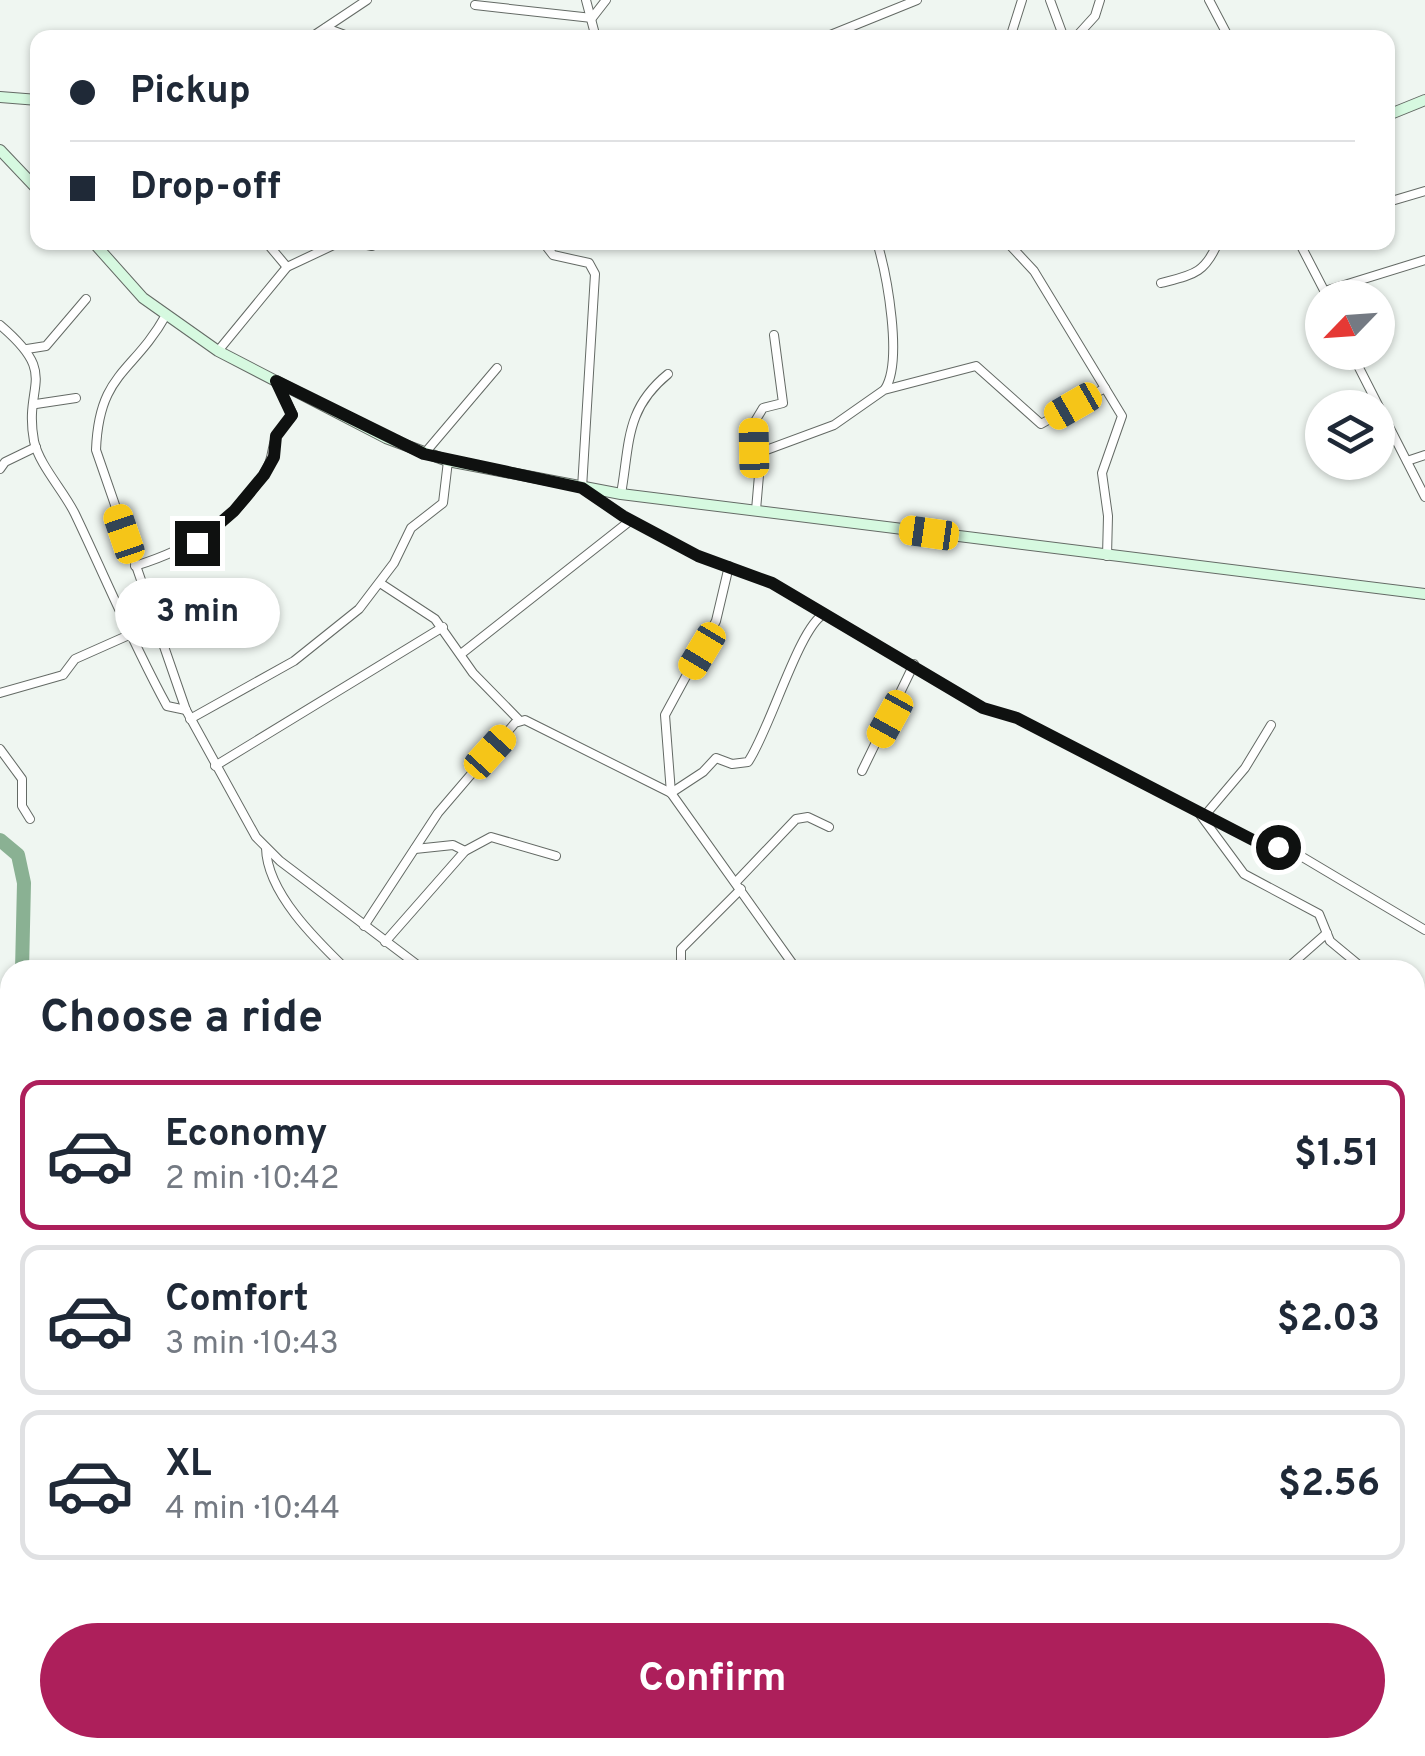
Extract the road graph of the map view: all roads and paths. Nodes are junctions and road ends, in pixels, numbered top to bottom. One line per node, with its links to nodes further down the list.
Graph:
1 (367, 0): 11 (street)
2 (586, 0): 10 (street)
3 (606, 0): 10 (street)
4 (918, 0): 15 (street)
5 (1022, 0): 16 (street)
6 (1050, 0): 17 (street)
7 (1100, 0): 18 (street)
8 (1208, 0): 19 (street)
9 (475, 5): 10 (street)
10 (592, 18): 14 (street)
11 (326, 28): 12 (street); 13 (street)
12 (323, 30)
13 (331, 30)
14 (594, 30)
15 (844, 30)
16 (1013, 30)
17 (1061, 30)
18 (1083, 30)
19 (1225, 30)
20 (0, 96): 21 (street)
21 (30, 99)
22 (1425, 100): 23 (street)
23 (1395, 111)
24 (0, 150): 25 (street)
25 (10, 161): 26 (street); 27 (street)
26 (0, 169)
27 (30, 182)
28 (1425, 191): 29 (street)
29 (1395, 200)
30 (99, 250): 44 (street)
31 (273, 250): 39 (street)
32 (323, 250): 39 (street)
33 (549, 250): 64 (street)
34 (879, 250): 54 (street)
35 (1014, 250): 53 (street)
36 (1214, 250): 42 (street)
37 (1303, 250): 40 (street)
38 (1425, 260): 41 (street)
39 (287, 267): 48 (street)
40 (1319, 280)
41 (1367, 280)
42 (1162, 282)
43 (86, 300): 47 (street)
44 (166, 315): 48 (street); 70 (street)
45 (0, 325): 47 (street)
46 (774, 335): 60 (street)
47 (26, 349): 56 (street)
48 (218, 351): 52 (street)
49 (497, 368): 58 (street)
50 (1360, 370): 62 (street)
51 (668, 374): 65 (street)
52 (276, 381): 58 (street); 70 (street)
53 (1105, 388): 54 (street); 69 (street)
54 (884, 390): 60 (street)
55 (76, 398): 56 (street)
56 (36, 404): 57 (street)
57 (36, 447): 63 (street); 76 (street)
58 (424, 454): 61 (street)
59 (1425, 454): 62 (street)
60 (759, 456): 67 (street)
61 (448, 461): 64 (street); 72 (street)
62 (1407, 462): 66 (street)
63 (0, 469)
64 (582, 488): 65 (street); 68 (street)
65 (622, 494): 67 (street)
66 (1425, 497)
67 (756, 510): 69 (street)
68 (630, 520): 71 (street); 77 (street)
69 (1107, 556): 73 (street)
70 (135, 566): 80 (street)
71 (729, 566): 74 (street); 86 (street)
72 (380, 583): 75 (street); 80 (street)
73 (1425, 594)
74 (824, 614): 78 (street); 86 (street)
75 (443, 627): 77 (street); 84 (street)
76 (128, 634): 79 (street); 80 (street)
77 (461, 654): 81 (street)
78 (914, 664): 85 (street); 87 (street)
79 (0, 692)
80 (188, 714): 84 (street)
81 (519, 720): 86 (street); 91 (street)
82 (1271, 725): 87 (street)
83 (0, 749): 88 (street)
84 (215, 766): 90 (street)
85 (862, 771)
86 (670, 793): 94 (street)
87 (1202, 812): 96 (street); 97 (street)
88 (30, 819)
89 (829, 827): 94 (street)
90 (266, 848): 95 (street); 99 (street)
91 (416, 850): 92 (street); 95 (street)
92 (465, 851): 93 (street); 98 (street)
93 (556, 856)
94 (738, 886): 101 (street); 102 (street)
95 (364, 926): 98 (street)
96 (1425, 930)
97 (1327, 933): 103 (street); 104 (street)
98 (385, 942): 100 (street)
99 (339, 960)
100 (410, 960)
101 (681, 960)
102 (791, 960)
103 (1296, 960)
104 (1352, 960)

